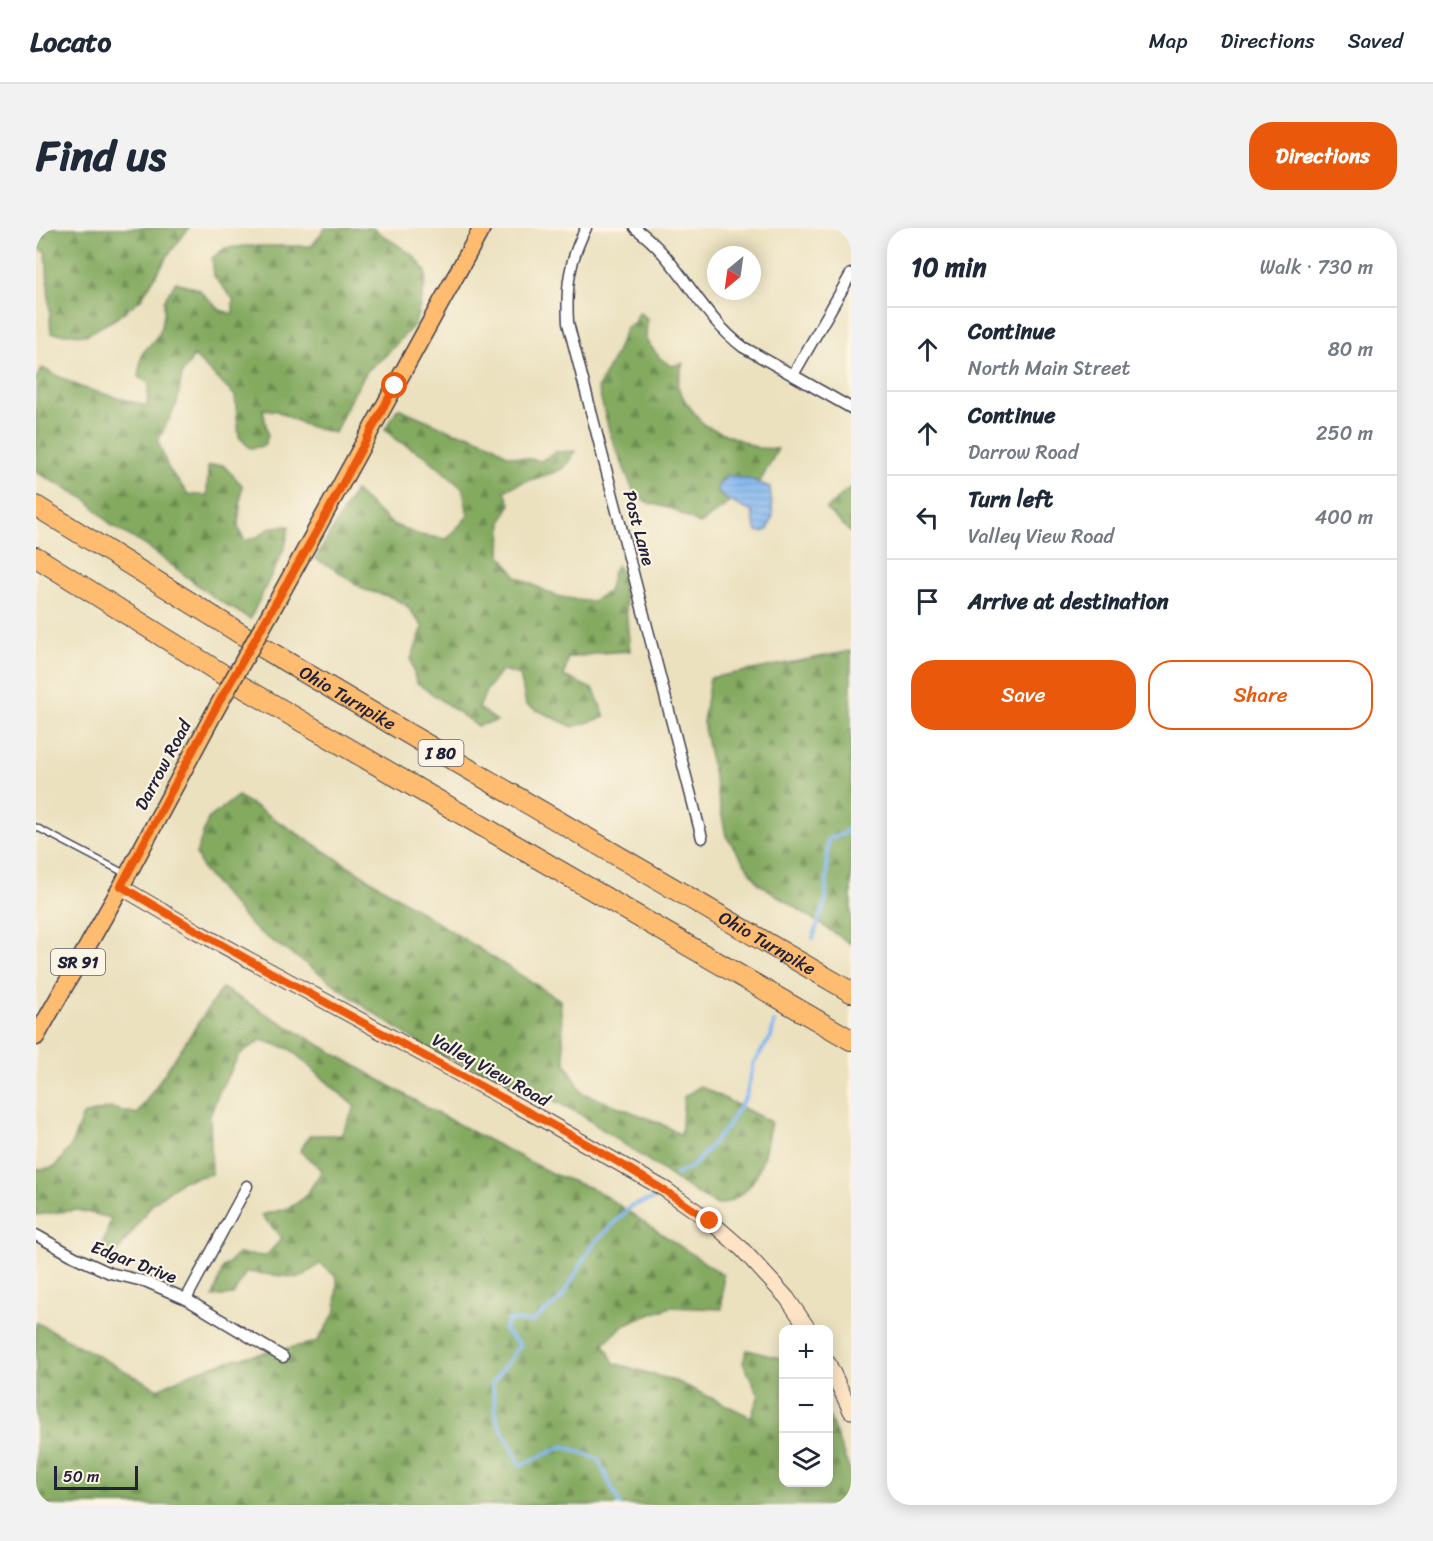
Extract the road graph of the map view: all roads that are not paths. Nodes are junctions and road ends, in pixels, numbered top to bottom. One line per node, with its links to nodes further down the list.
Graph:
1 (482, 228): 11 (main road, Darrow Road / SR 91, bridge)
2 (586, 228): 10 (street, Post Lane)
3 (635, 228): 5 (street)
4 (851, 274): 5 (street)
5 (793, 375): 6 (street)
6 (851, 408)
7 (36, 506): 12 (highway, Ohio Turnpike / I 80)
8 (36, 557): 14 (highway, I 80)
9 (36, 827): 11 (lane)
10 (702, 837)
11 (124, 881): 13 (main road, Darrow Road / SR 91); 18 (main road, Valley View Road)
12 (851, 992)
13 (38, 1028)
14 (851, 1040)
15 (247, 1186): 17 (street)
16 (36, 1235): 17 (street, Edgar Drive)
17 (186, 1299): 19 (street, Edgar Drive)
18 (806, 1325)
19 (283, 1356)
20 (833, 1373): 21 (main road)
21 (851, 1411)

